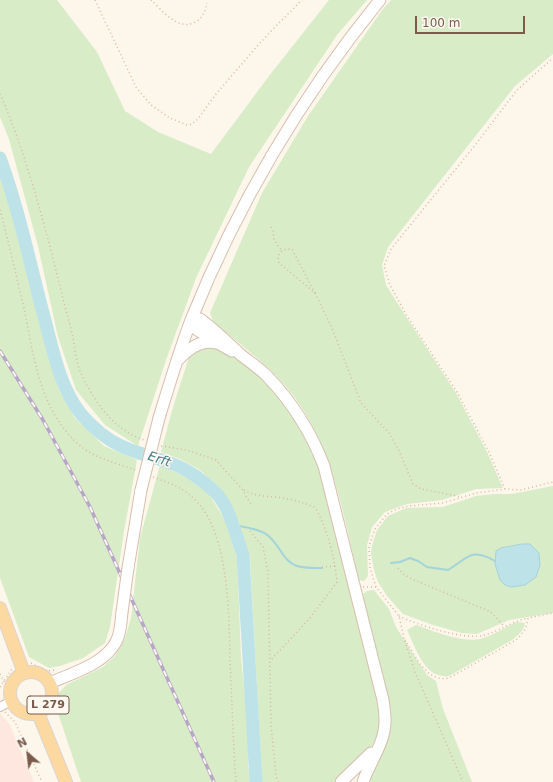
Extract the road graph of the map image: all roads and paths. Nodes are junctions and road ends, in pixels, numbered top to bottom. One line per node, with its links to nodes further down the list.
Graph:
1 (95, 0): 3 (path)
2 (151, 0): 5 (path)
3 (302, 0)
4 (380, 0): 11 (main road)
5 (207, 3)
6 (553, 58): 19 (path)
7 (0, 94): 15 (path)
8 (271, 227): 9 (path)
9 (282, 251): 10 (path); 10 (path)
10 (315, 293): 20 (path)
11 (191, 320): 12 (main road); 13 (main road); 14 (main road, L 279)
12 (218, 343): 13 (main road); 14 (main road)
13 (242, 355): 26 (main road)
14 (176, 362): 39 (main road, L 279, bridge)
15 (146, 440)
16 (160, 445): 18 (path)
17 (553, 482): 19 (path)
18 (242, 489): 21 (path); 23 (path)
19 (505, 489): 20 (path)
20 (462, 497): 27 (path)
21 (252, 506)
22 (250, 532): 34 (path)
23 (335, 566): 24 (path); 34 (path)
24 (322, 567)
25 (398, 568): 32 (path)
26 (356, 586): 27 (path); 43 (main road)
27 (376, 587): 30 (path)
28 (0, 608): 35 (main road)
29 (553, 613): 31 (path)
30 (399, 616): 32 (path); 33 (path)
31 (528, 618): 32 (path); 33 (path)
32 (504, 626)
33 (404, 638): 49 (path)
34 (270, 661): 46 (path)
35 (23, 669): 36 (path); 38 (path); 39 (main road, L 279); 41 (main road, L 279)
36 (61, 669)
37 (0, 674): 38 (path)
38 (4, 682): 40 (path)
39 (50, 683): 42 (main road, L 279)
40 (0, 687)
41 (4, 705): 42 (main road, L 279); 44 (path)
42 (38, 713): 45 (main road, L 279)
43 (382, 738): 47 (main road); 48 (main road)
44 (42, 782)
45 (66, 782)
46 (278, 782)
47 (341, 782)
48 (363, 782)
49 (463, 782)

